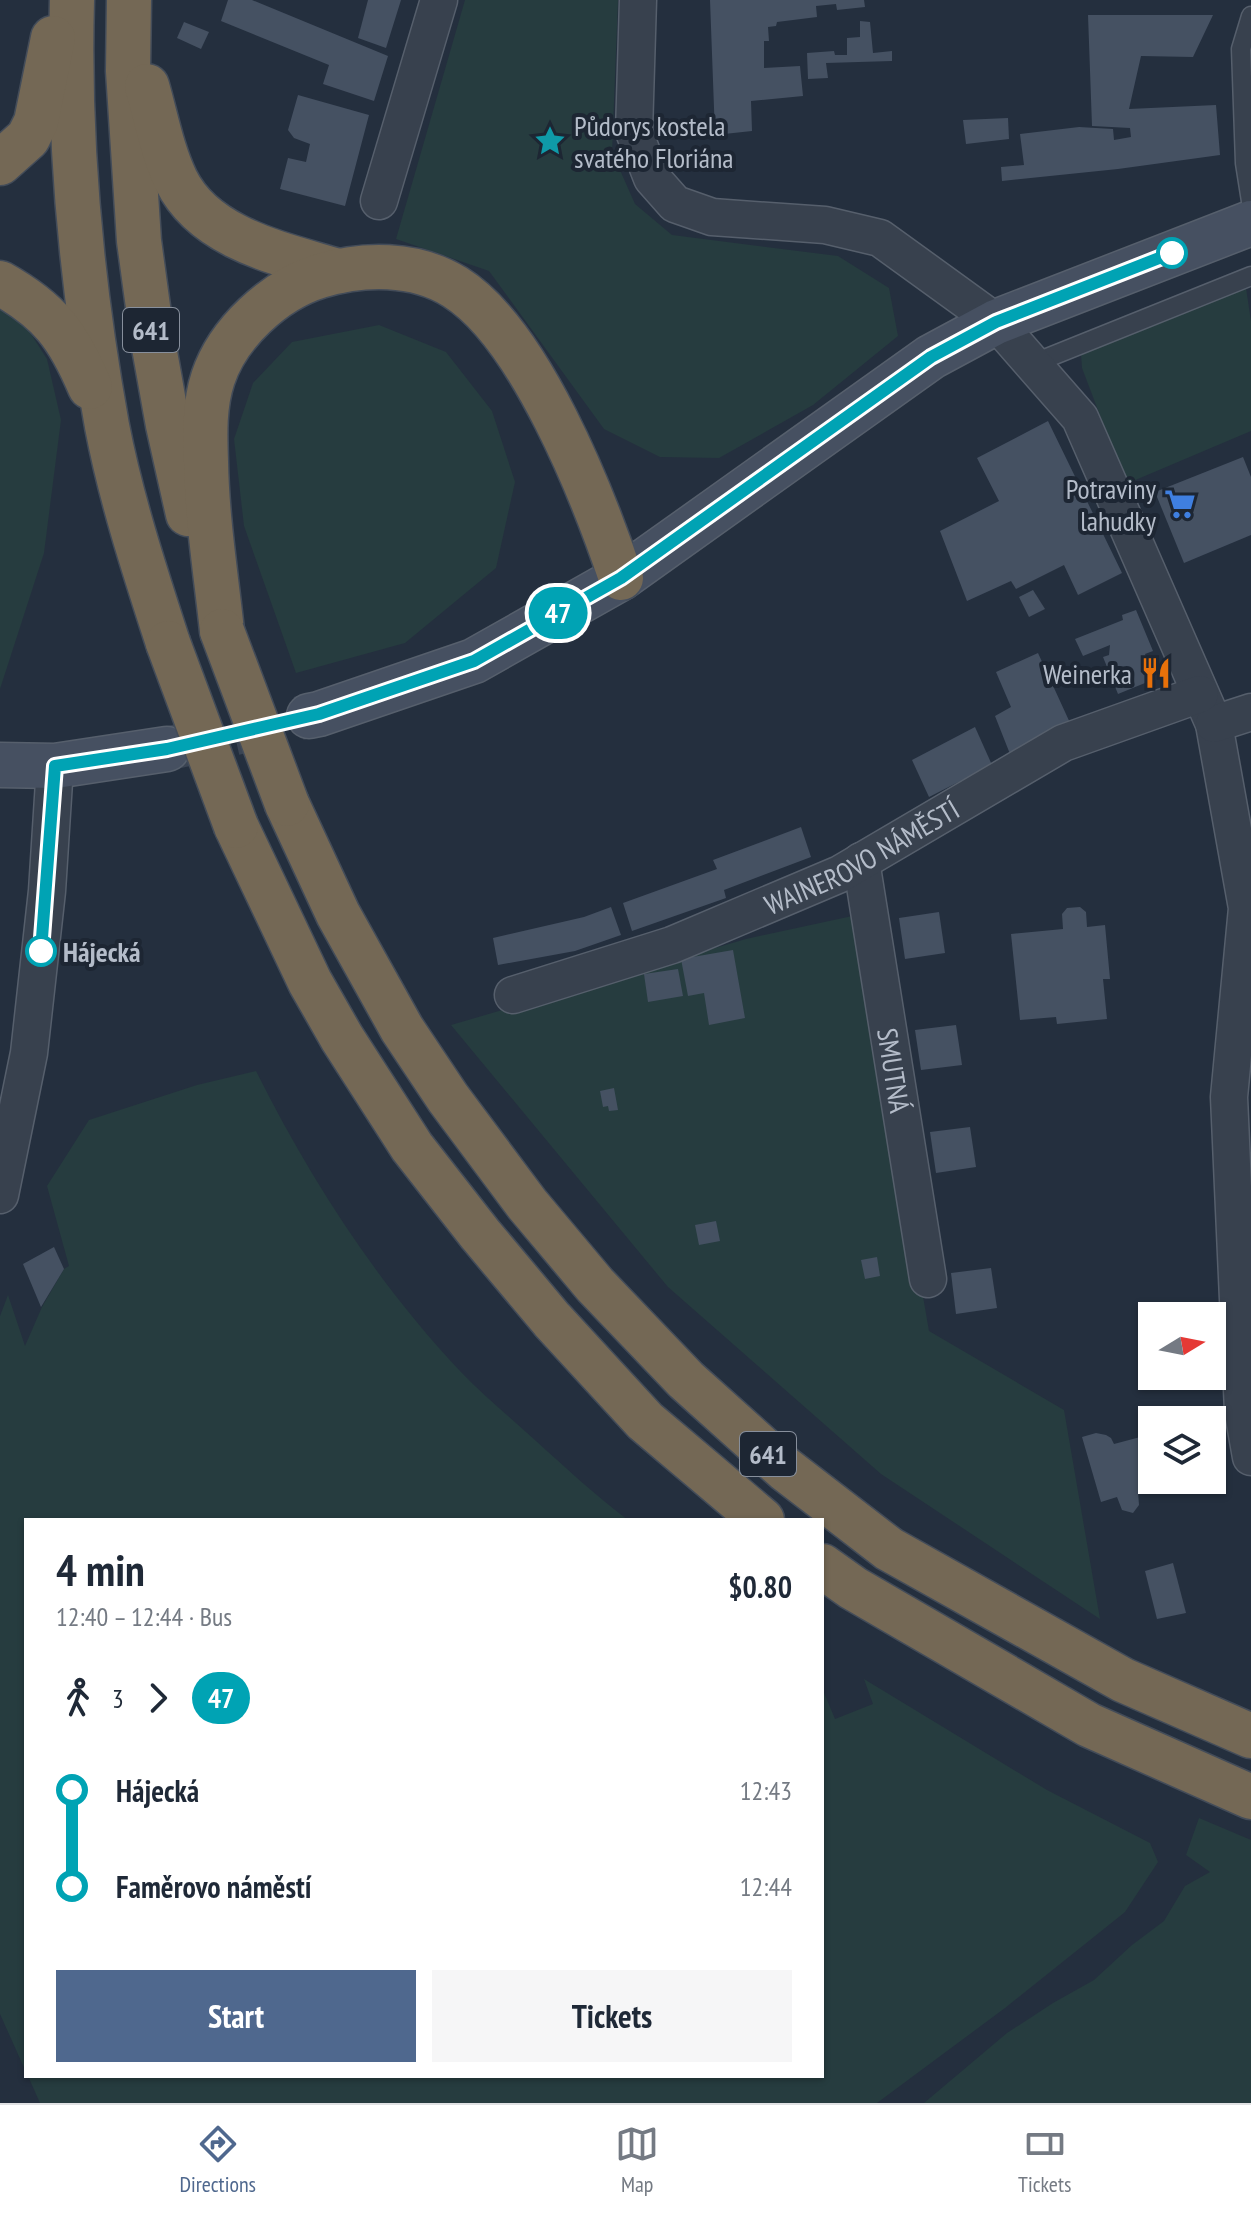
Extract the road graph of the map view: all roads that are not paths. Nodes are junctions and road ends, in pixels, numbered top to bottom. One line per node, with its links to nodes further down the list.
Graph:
1 (60, 0): 7 (highway)
2 (72, 0): 16 (highway, 641)
3 (439, 0): 8 (street)
4 (638, 0): 14 (street)
5 (128, 10): 11 (highway); 18 (highway, 641)
6 (1251, 16): 9 (lane)
7 (0, 163)
8 (379, 201)
9 (1251, 201)
10 (1251, 223): 14 (street)
11 (338, 271): 17 (highway); 18 (highway)
12 (1251, 276): 15 (lane)
13 (0, 283): 16 (highway)
14 (996, 322): 15 (street); 17 (street)
15 (1032, 364): 19 (street)
16 (108, 428): 31 (highway, 641, bridge)
17 (621, 578): 21 (street)
18 (222, 631): 33 (highway, 641, bridge)
19 (1207, 709): 20 (street, WAINEROVO NÁMĚSTÍ); 25 (street, WAINEROVO NÁMĚSTÍ); 29 (street)
20 (1251, 712)
21 (309, 716)
22 (167, 749): 24 (street)
23 (0, 765): 24 (street)
24 (55, 766): 27 (street)
25 (861, 861): 26 (street, WAINEROVO NÁMĚSTÍ); 28 (street, SMUTNÁ)
26 (513, 995)
27 (0, 1195)
28 (928, 1279)
29 (1247, 1411): 30 (street)
30 (1251, 1457)
31 (760, 1518)
32 (824, 1567): 34 (highway)
33 (1251, 1736)
34 (1251, 1797)

